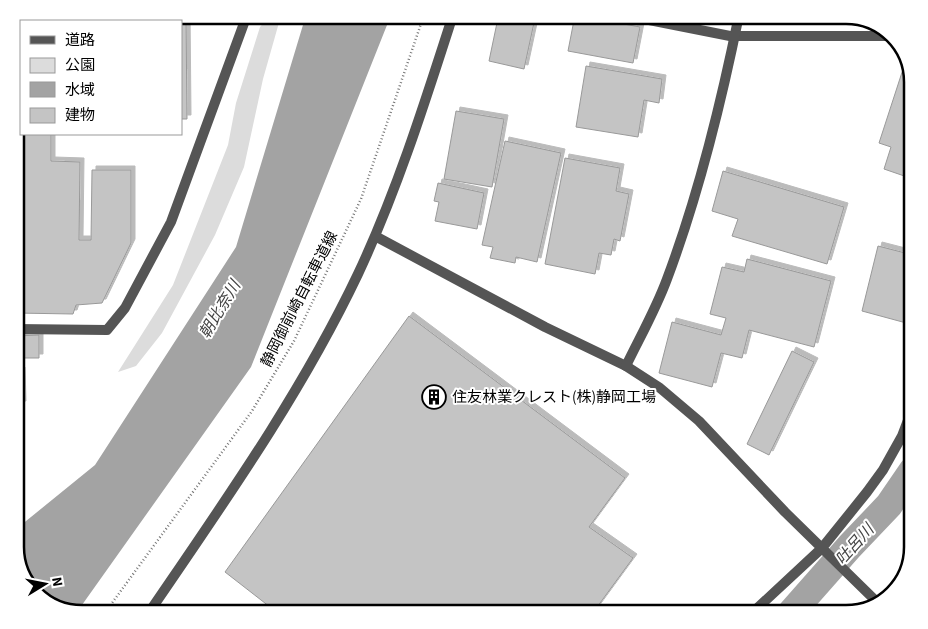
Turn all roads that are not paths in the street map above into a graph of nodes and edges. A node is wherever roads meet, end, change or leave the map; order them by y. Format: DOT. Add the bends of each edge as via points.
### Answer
graph roads {
  1 [pos="244,24"];
  2 [pos="450,24"];
  3 [pos="672,24"];
  4 [pos="737,24"];
  5 [pos="735,36"];
  6 [pos="881,36"];
  7 [pos="375,236"];
  8 [pos="24,330"];
  9 [pos="626,366"];
  10 [pos="904,431"];
  11 [pos="822,548"];
  12 [pos="873,598"];
  13 [pos="154,605"];
  14 [pos="761,605"];
  1 -- 8 [label="street" via="171,222 126,308 107,330"];
  2 -- 7 [label="street" via="424,106"];
  3 -- 5 [label="street"];
  4 -- 5 [label="street"];
  5 -- 6 [label="street"];
  5 -- 9 [label="street" via="686,224 666,281"];
  7 -- 9 [label="street" via="545,327"];
  7 -- 13 [label="street" via="318,350 258,452"];
  9 -- 11 [label="street" via="660,388 699,422"];
  10 -- 11 [label="street" via="883,470"];
  11 -- 12 [label="street"];
  11 -- 14 [label="street"];
}
